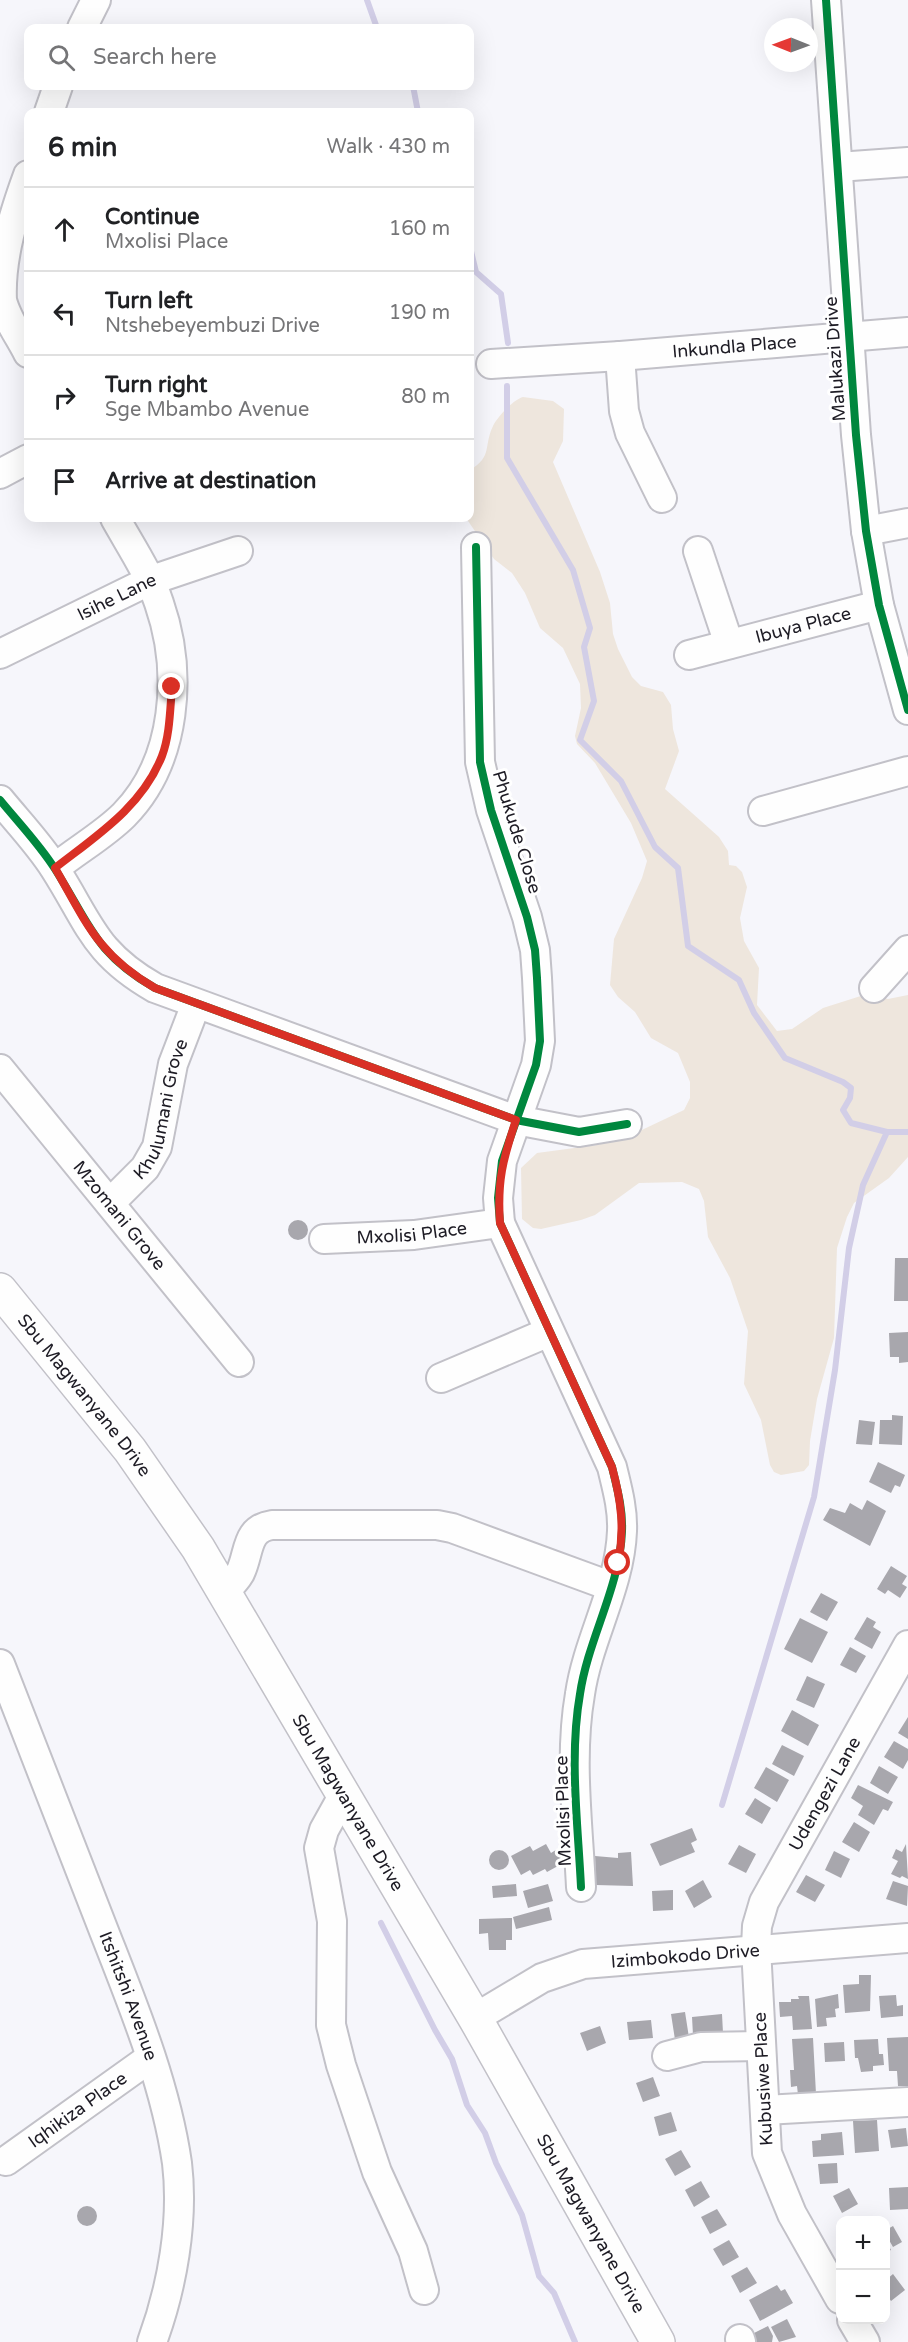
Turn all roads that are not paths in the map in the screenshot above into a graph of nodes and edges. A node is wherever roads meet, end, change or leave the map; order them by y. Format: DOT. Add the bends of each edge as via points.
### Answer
graph roads {
  1 [pos="96,0"];
  2 [pos="826,0"];
  3 [pos="84,24"];
  4 [pos="57,90"];
  5 [pos="50,108"];
  6 [pos="908,162"];
  7 [pos="838,167"];
  8 [pos="24,187"];
  9 [pos="1,301"];
  10 [pos="908,332"];
  11 [pos="848,336"];
  12 [pos="24,345"];
  13 [pos="620,356"];
  14 [pos="491,364"];
  15 [pos="24,461"];
  16 [pos="0,474"];
  17 [pos="662,498"];
  18 [pos="117,522"];
  19 [pos="908,523"];
  20 [pos="866,531"];
  21 [pos="476,547"];
  22 [pos="238,551"];
  23 [pos="698,551"];
  24 [pos="149,581"];
  25 [pos="879,605"];
  26 [pos="729,644"];
  27 [pos="0,654"];
  28 [pos="689,655"];
  29 [pos="908,710"];
  30 [pos="908,771"];
  31 [pos="1,804"];
  32 [pos="763,811"];
  33 [pos="55,868"];
  34 [pos="908,950"];
  35 [pos="874,988"];
  36 [pos="196,1005"];
  37 [pos="0,1069"];
  38 [pos="516,1120"];
  39 [pos="627,1124"];
  40 [pos="110,1203"];
  41 [pos="500,1223"];
  42 [pos="324,1239"];
  43 [pos="0,1290"];
  44 [pos="549,1332"];
  45 [pos="239,1362"];
  46 [pos="441,1378"];
  47 [pos="610,1586"];
  48 [pos="224,1592"];
  49 [pos="908,1645"];
  50 [pos="0,1664"];
  51 [pos="344,1794"];
  52 [pos="581,1887"];
  53 [pos="908,1938"];
  54 [pos="756,1948"];
  55 [pos="475,2018"];
  56 [pos="761,2046"];
  57 [pos="667,2056"];
  58 [pos="150,2058"];
  59 [pos="908,2102"];
  60 [pos="765,2110"];
  61 [pos="6,2161"];
  62 [pos="424,2290"];
  63 [pos="836,2292"];
  64 [pos="855,2324"];
  65 [pos="152,2342"];
  66 [pos="658,2342"];
  67 [pos="865,2342"];
  1 -- 3 [label="street"];
  2 -- 7 [label="street, Malukazi Drive"];
  4 -- 5 [label="street"];
  6 -- 7 [label="street"];
  7 -- 11 [label="street, Malukazi Drive"];
  8 -- 9 [label="street" via="4,248"];
  9 -- 12 [label="street"];
  10 -- 11 [label="street, Inkundla Place"];
  11 -- 13 [label="street, Inkundla Place"];
  11 -- 20 [label="street, Malukazi Drive"];
  13 -- 14 [label="street, Inkundla Place"];
  13 -- 17 [label="street" via="624,411 630,433"];
  15 -- 16 [label="street"];
  18 -- 24 [label="street"];
  19 -- 20 [label="street"];
  20 -- 25 [label="street, Malukazi Drive"];
  21 -- 38 [label="street, Phukude Close" via="480,762 491,810 527,917 537,978 540,1041 536,1065"];
  22 -- 24 [label="street, Isihe Lane"];
  23 -- 26 [label="street"];
  24 -- 27 [label="street, Isihe Lane"];
  24 -- 33 [label="street" via="167,635 172,687 163,755 124,815"];
  25 -- 26 [label="street, Ibuya Place"];
  25 -- 29 [label="street, Malukazi Drive"];
  26 -- 28 [label="street, Ibuya Place"];
  30 -- 32 [label="street"];
  31 -- 33 [label="street"];
  33 -- 36 [label="street" via="94,937 114,961 155,988"];
  34 -- 35 [label="street"];
  36 -- 38 [label="street"];
  36 -- 40 [label="street, Khulumani Grove" via="173,1064 157,1147 145,1168"];
  37 -- 40 [label="street, Mzomani Grove"];
  38 -- 39 [label="street" via="579,1132"];
  38 -- 41 [label="street, Mxolisi Place" via="502,1161"];
  40 -- 45 [label="street, Mzomani Grove"];
  41 -- 42 [label="street, Mxolisi Place" via="414,1235"];
  41 -- 44 [label="street, Mxolisi Place"];
  43 -- 48 [label="main road, Sbu Magwanyane Drive" via="130,1450"];
  44 -- 46 [label="street"];
  44 -- 47 [label="street, Mxolisi Place" via="612,1467 617,1487 621,1547"];
  47 -- 48 [label="street" via="437,1525 272,1525 254,1533 240,1572"];
  47 -- 52 [label="street, Mxolisi Place" via="583,1676 577,1719"];
  48 -- 51 [label="main road, Sbu Magwanyane Drive"];
  49 -- 54 [label="street, Udengezi Lane" via="764,1902"];
  50 -- 58 [label="street, Itshitshi Avenue" via="123,1978"];
  51 -- 55 [label="main road, Sbu Magwanyane Drive"];
  51 -- 62 [label="street" via="324,1830 319,1848 332,1921 331,2025 374,2161 413,2251"];
  53 -- 54 [label="street, Izimbokodo Drive"];
  54 -- 55 [label="street, Izimbokodo Drive" via="582,1964 542,1977"];
  54 -- 56 [label="street, Kubusiwe Place"];
  55 -- 66 [label="main road, Sbu Magwanyane Drive"];
  56 -- 57 [label="street" via="701,2047"];
  56 -- 60 [label="street, Kubusiwe Place"];
  58 -- 61 [label="street, Iqhikiza Place"];
  58 -- 65 [label="street, Itshitshi Avenue" via="166,2106 177,2166 178,2220 172,2269"];
  59 -- 60 [label="street"];
  60 -- 63 [label="street, Kubusiwe Place" via="767,2153 773,2172"];
  64 -- 67 [label="street"];
}
